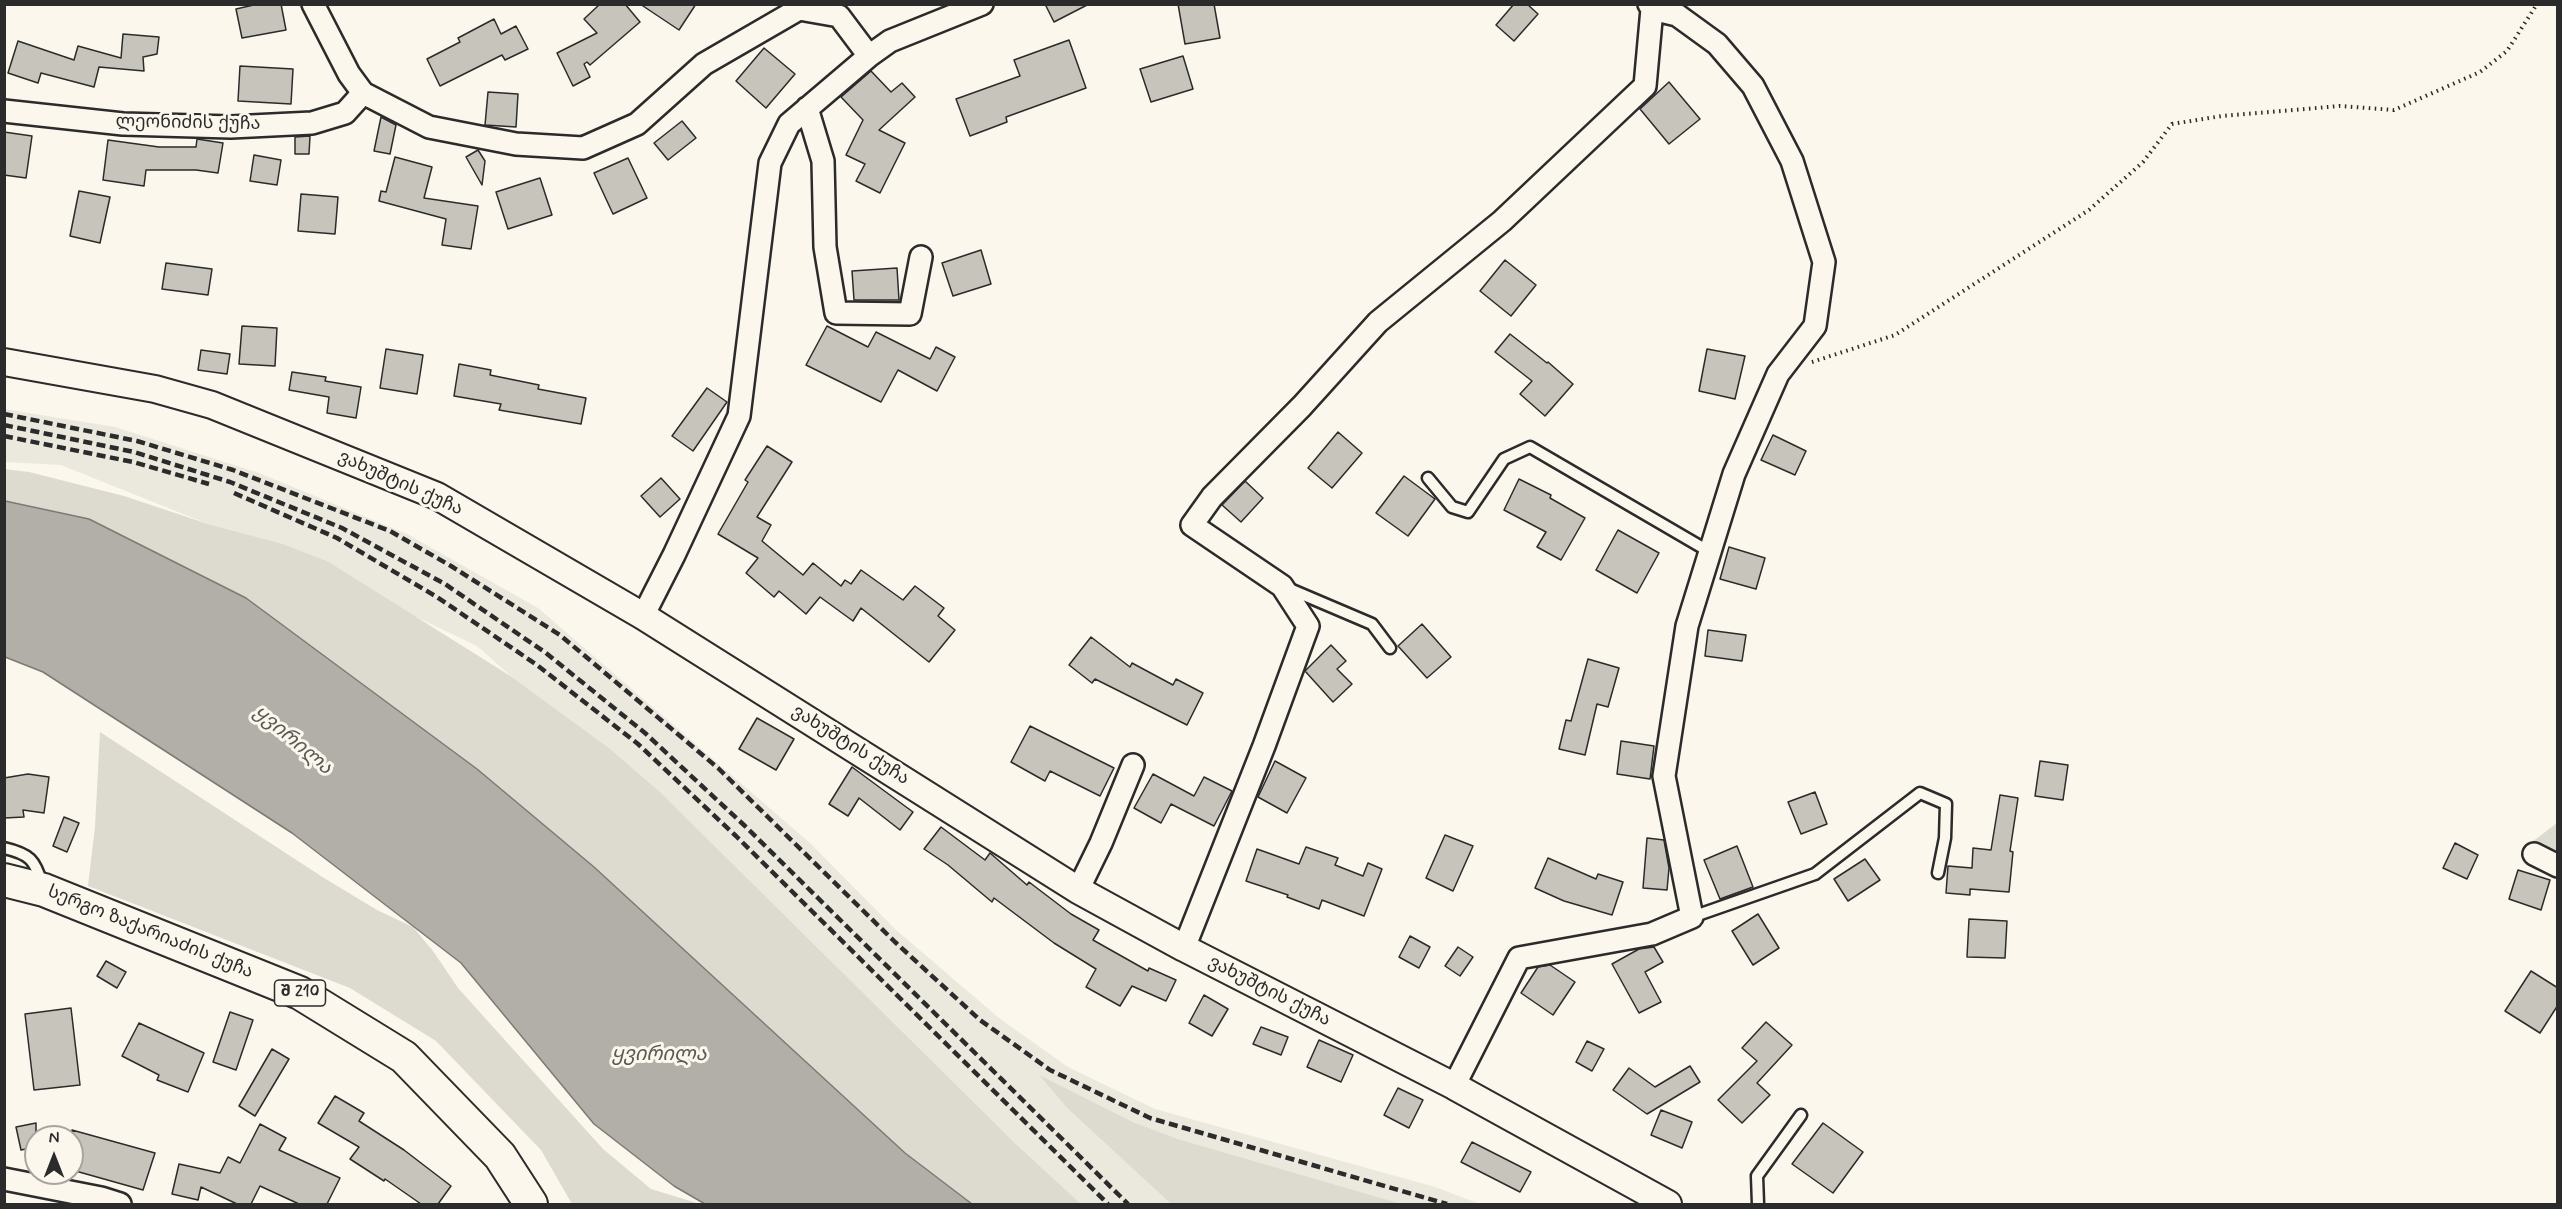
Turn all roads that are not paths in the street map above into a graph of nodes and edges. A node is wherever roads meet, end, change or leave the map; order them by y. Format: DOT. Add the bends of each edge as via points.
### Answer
graph roads {
  1 [pos="314,4"];
  2 [pos="981,4"];
  3 [pos="1650,7"];
  4 [pos="869,56"];
  5 [pos="363,93"];
  6 [pos="807,108"];
  7 [pos="4,111"];
  8 [pos="921,257"];
  9 [pos="4,362"];
  10 [pos="1428,478"];
  11 [pos="1710,552"];
  12 [pos="1282,586"];
  13 [pos="643,615"];
  14 [pos="1390,648"];
  15 [pos="1133,765"];
  16 [pos="4,848"];
  17 [pos="2534,854"];
  18 [pos="2558,866"];
  19 [pos="1938,873"];
  20 [pos="4,880"];
  21 [pos="44,890"];
  22 [pos="1078,890"];
  23 [pos="1692,917"];
  24 [pos="1184,948"];
  25 [pos="1454,1086"];
  26 [pos="1801,1115"];
  27 [pos="4,1179"];
  28 [pos="107,1202"];
  29 [pos="531,1204"];
  30 [pos="1668,1204"];
  31 [pos="1758,1204"];
  1 -- 5 [label="street" via="349,74"];
  2 -- 4 [label="street" via="890,41"];
  3 -- 11 [label="street" via="1677,15 1717,44 1753,86 1792,160 1824,262 1815,326 1778,374 1734,474"];
  3 -- 12 [label="street" via="1645,86 1502,221 1377,322 1302,406 1212,497 1192,525"];
  4 -- 5 [label="street" via="839,16 799,9 704,64 637,124 582,148 516,144 429,126"];
  4 -- 6 [label="street"];
  5 -- 7 [label="street, ლეონიძის ქუჩა" via="345,113 312,123 231,127 123,124"];
  6 -- 8 [label="street" via="823,161 825,247 836,313 910,314"];
  6 -- 13 [label="street" via="789,124 770,163 739,416"];
  9 -- 13 [label="street, ვახუშტის ქუჩა" via="154,389 212,405 437,496"];
  10 -- 11 [label="lane" via="1452,507 1468,512 1504,459 1530,447"];
  11 -- 23 [label="street" via="1687,626 1664,776"];
  12 -- 14 [label="lane" via="1372,624"];
  12 -- 24 [label="street" via="1308,626"];
  13 -- 22 [label="street, ვახუშტის ქუჩა"];
  15 -- 22 [label="street"];
  16 -- 21 [label="lane" via="22,852 37,865"];
  17 -- 18 [label="street"];
  19 -- 23 [label="lane" via="1946,804 1920,793 1815,874"];
  20 -- 21 [label="main road, სერგო ზაქარიაძის ქუჩა / შ 210"];
  21 -- 29 [label="main road, სერგო ზაქარიაძის ქუჩა / შ 210" via="300,993 404,1057 500,1156"];
  22 -- 24 [label="street, ვახუშტის ქუჩა"];
  23 -- 25 [label="street" via="1652,934 1519,958"];
  24 -- 25 [label="street, ვახუშტის ქუჩა"];
  25 -- 30 [label="street, ვახუშტის ქუჩა"];
  26 -- 31 [label="lane" via="1757,1176"];
  27 -- 28 [label="street"];
}
